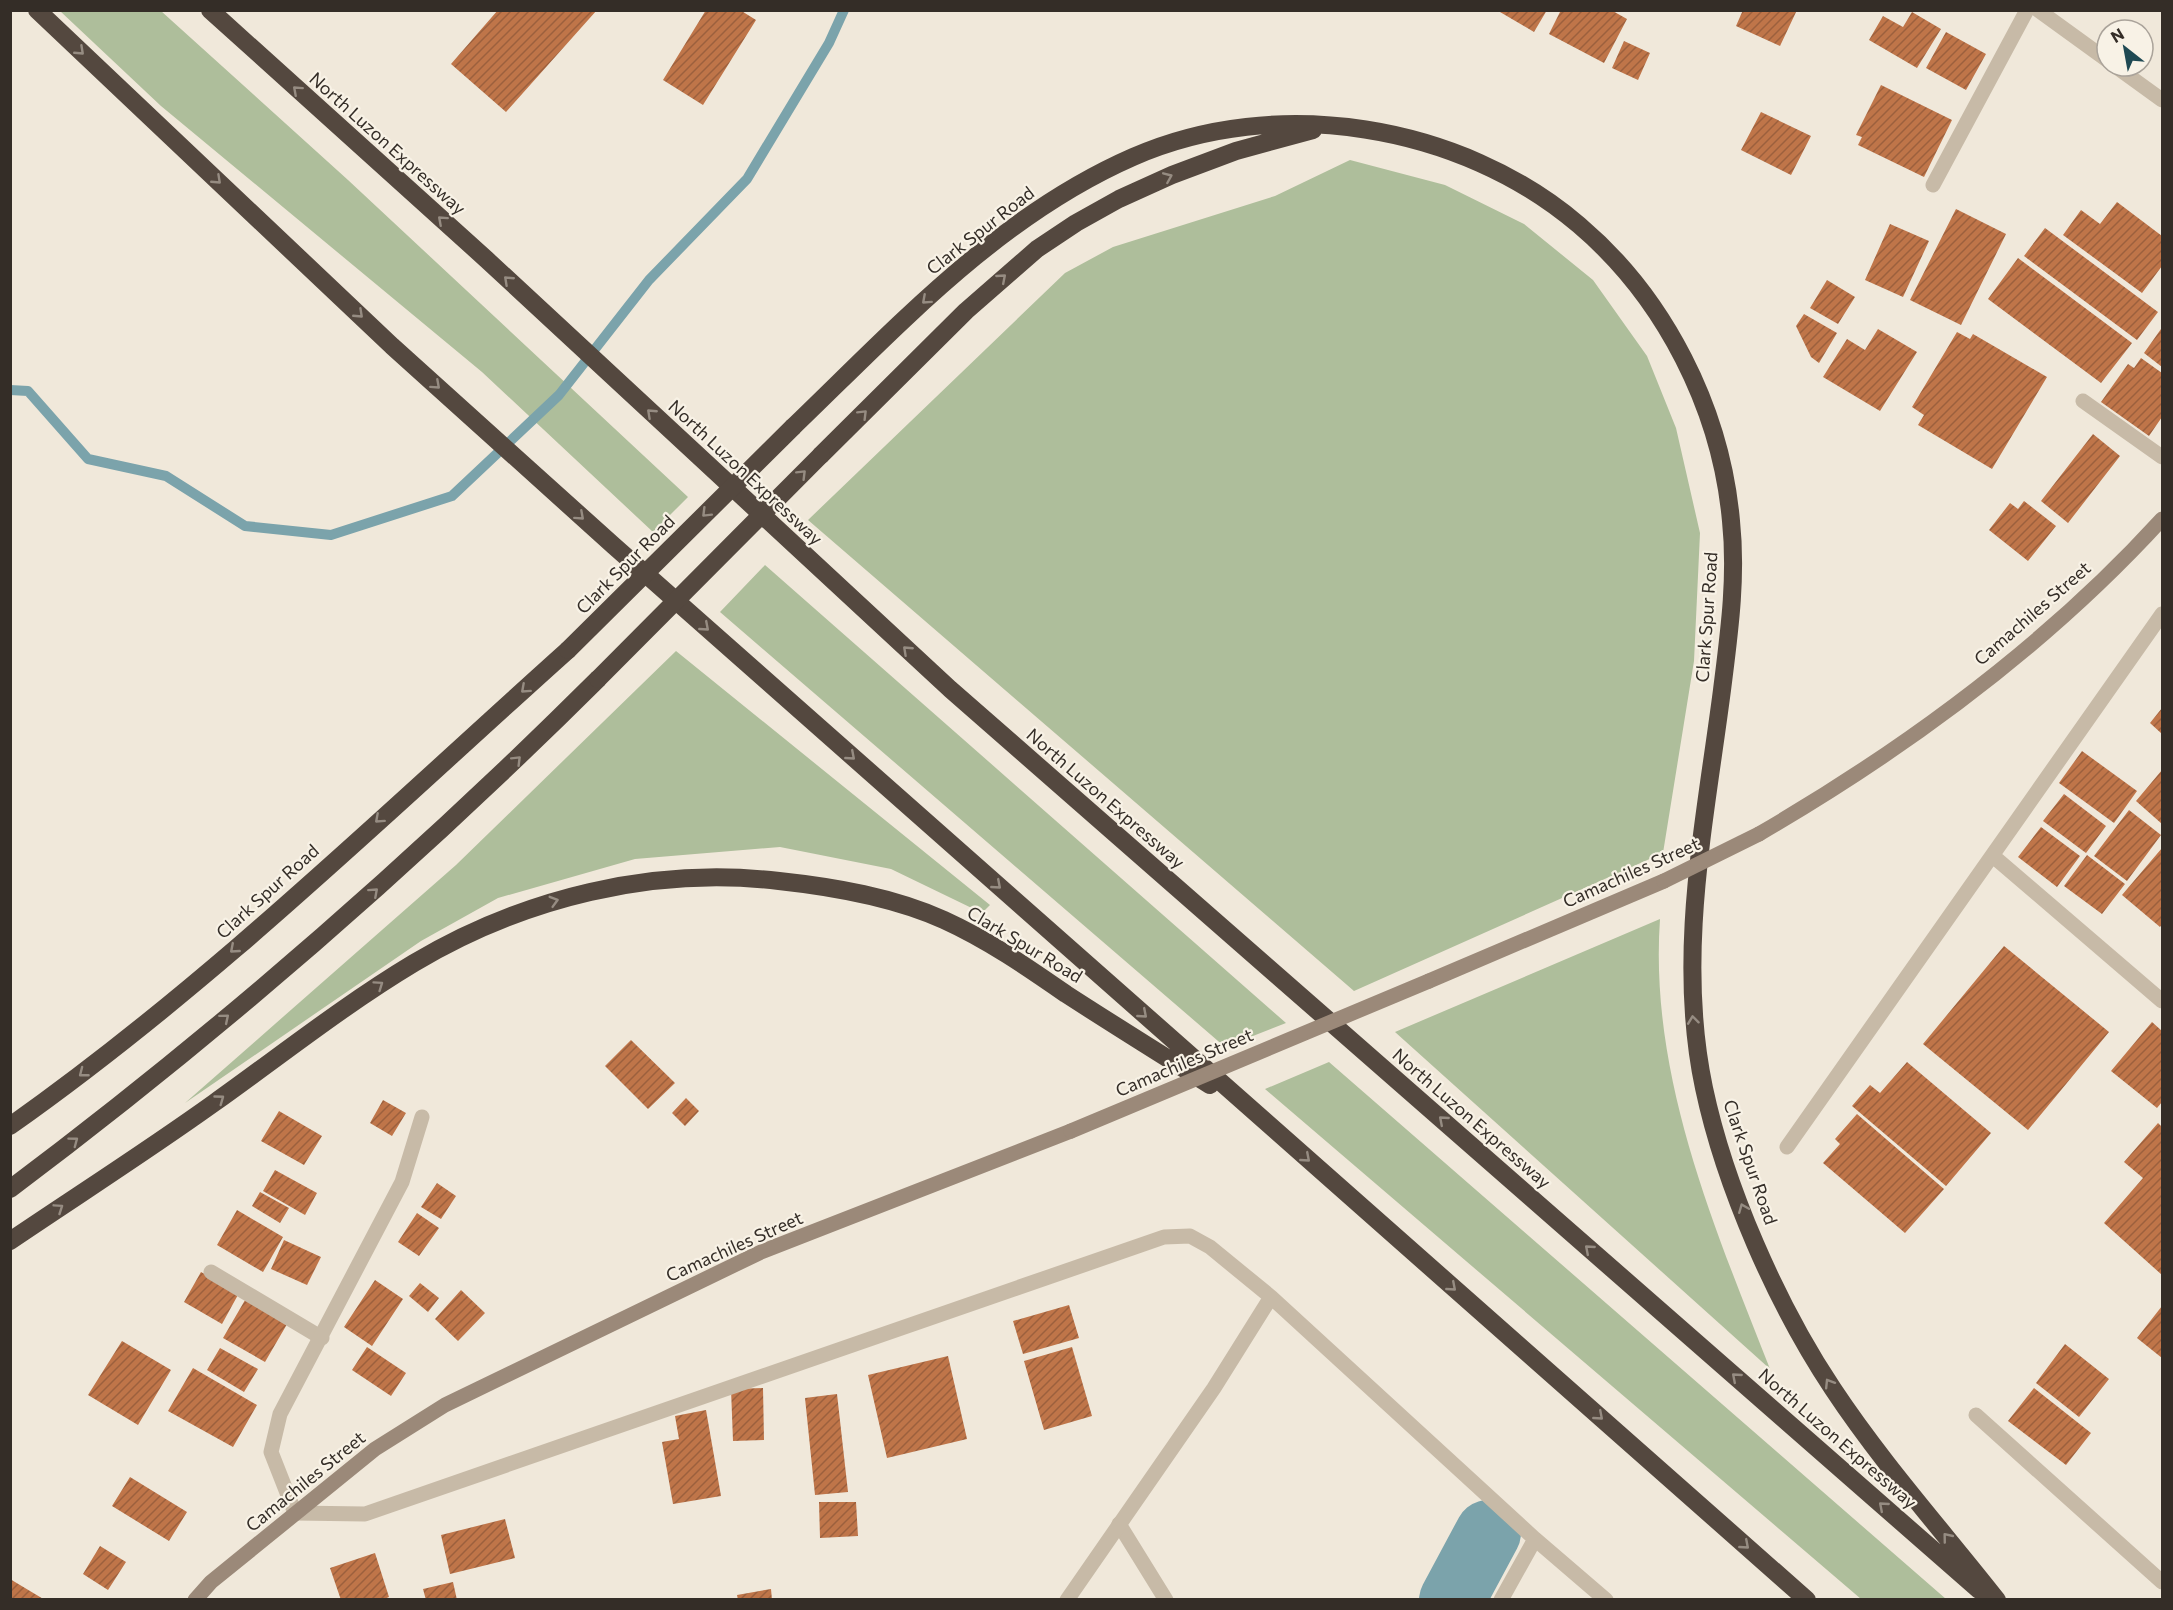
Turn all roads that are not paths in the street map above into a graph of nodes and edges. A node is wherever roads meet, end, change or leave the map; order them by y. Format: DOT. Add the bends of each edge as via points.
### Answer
graph roads {
  1 [pos="37,10"];
  2 [pos="210,10"];
  3 [pos="2027,10"];
  4 [pos="2038,10"];
  5 [pos="2095,51"];
  6 [pos="2132,78"];
  7 [pos="2163,100"];
  8 [pos="1330,125"];
  9 [pos="1933,185"];
  10 [pos="2083,401"];
  11 [pos="2163,457"];
  12 [pos="2163,519"];
  13 [pos="2163,614"];
  14 [pos="1993,856"];
  15 [pos="2163,1001"];
  16 [pos="422,1117"];
  17 [pos="1262,1119"];
  18 [pos="10,1126"];
  19 [pos="1787,1147"];
  20 [pos="10,1189"];
  21 [pos="10,1240"];
  22 [pos="211,1272"];
  23 [pos="1271,1297"];
  24 [pos="322,1338"];
  25 [pos="1976,1415"];
  26 [pos="295,1513"];
  27 [pos="1119,1524"];
  28 [pos="1535,1539"];
  29 [pos="2163,1582"];
  30 [pos="195,1599"];
  31 [pos="1067,1599"];
  32 [pos="1166,1599"];
  33 [pos="1501,1599"];
  34 [pos="1606,1599"];
  35 [pos="1807,1599"];
  36 [pos="1990,1599"];
  37 [pos="1997,1599"];
  1 -- 17 [label="highway, one-way" via="392,346"];
  36 -- 2 [label="highway, North Luzon Expressway, one-way" via="950,689 486,259"];
  3 -- 9 [label="street"];
  4 -- 5 [label="street"];
  6 -- 7 [label="street"];
  8 -- 18 [label="highway, Clark Spur Road, one-way, bridge" via="1259,125 1181,140 1100,172 1021,220 970,260 793,427 568,650 237,946 138,1030"];
  20 -- 8 [label="highway, one-way, bridge" via="169,1065 339,923 498,778 821,455 1003,277 1037,249 1076,223 1172,175 1236,151"];
  37 -- 8 [label="highway, Clark Spur Road, one-way" via="1868,1438 1805,1344 1758,1246 1714,1128 1696,1046 1691,962 1694,902 1732,609 1733,558 1731,519 1718,445 1688,368 1671,335 1628,277 1601,245 1550,202 1495,172 1428,145 1365,129"];
  10 -- 11 [label="street"];
  12 -- 26 [label="street, Camachiles Street, bridge" via="2049,627 1986,680 1845,783 1759,834 1664,881 1071,1131 761,1252 445,1405 375,1449"];
  13 -- 14 [label="street"];
  14 -- 15 [label="street"];
  14 -- 19 [label="street"];
  16 -- 24 [label="street" via="402,1182"];
  21 -- 17 [label="highway, Clark Spur Road, one-way" via="417,961 478,929 543,904 651,881 728,877 806,884 893,902 936,917 1027,966"];
  17 -- 35 [label="highway, one-way"];
  22 -- 24 [label="street"];
  23 -- 26 [label="street" via="1210,1247 1190,1236 1164,1237 365,1514"];
  23 -- 27 [label="street" via="1214,1388"];
  23 -- 28 [label="street"];
  24 -- 26 [label="street" via="280,1414 271,1452"];
  25 -- 29 [label="street"];
  26 -- 30 [label="street, Camachiles Street"];
  27 -- 31 [label="street"];
  27 -- 32 [label="street"];
  28 -- 33 [label="street"];
  28 -- 34 [label="street"];
}
